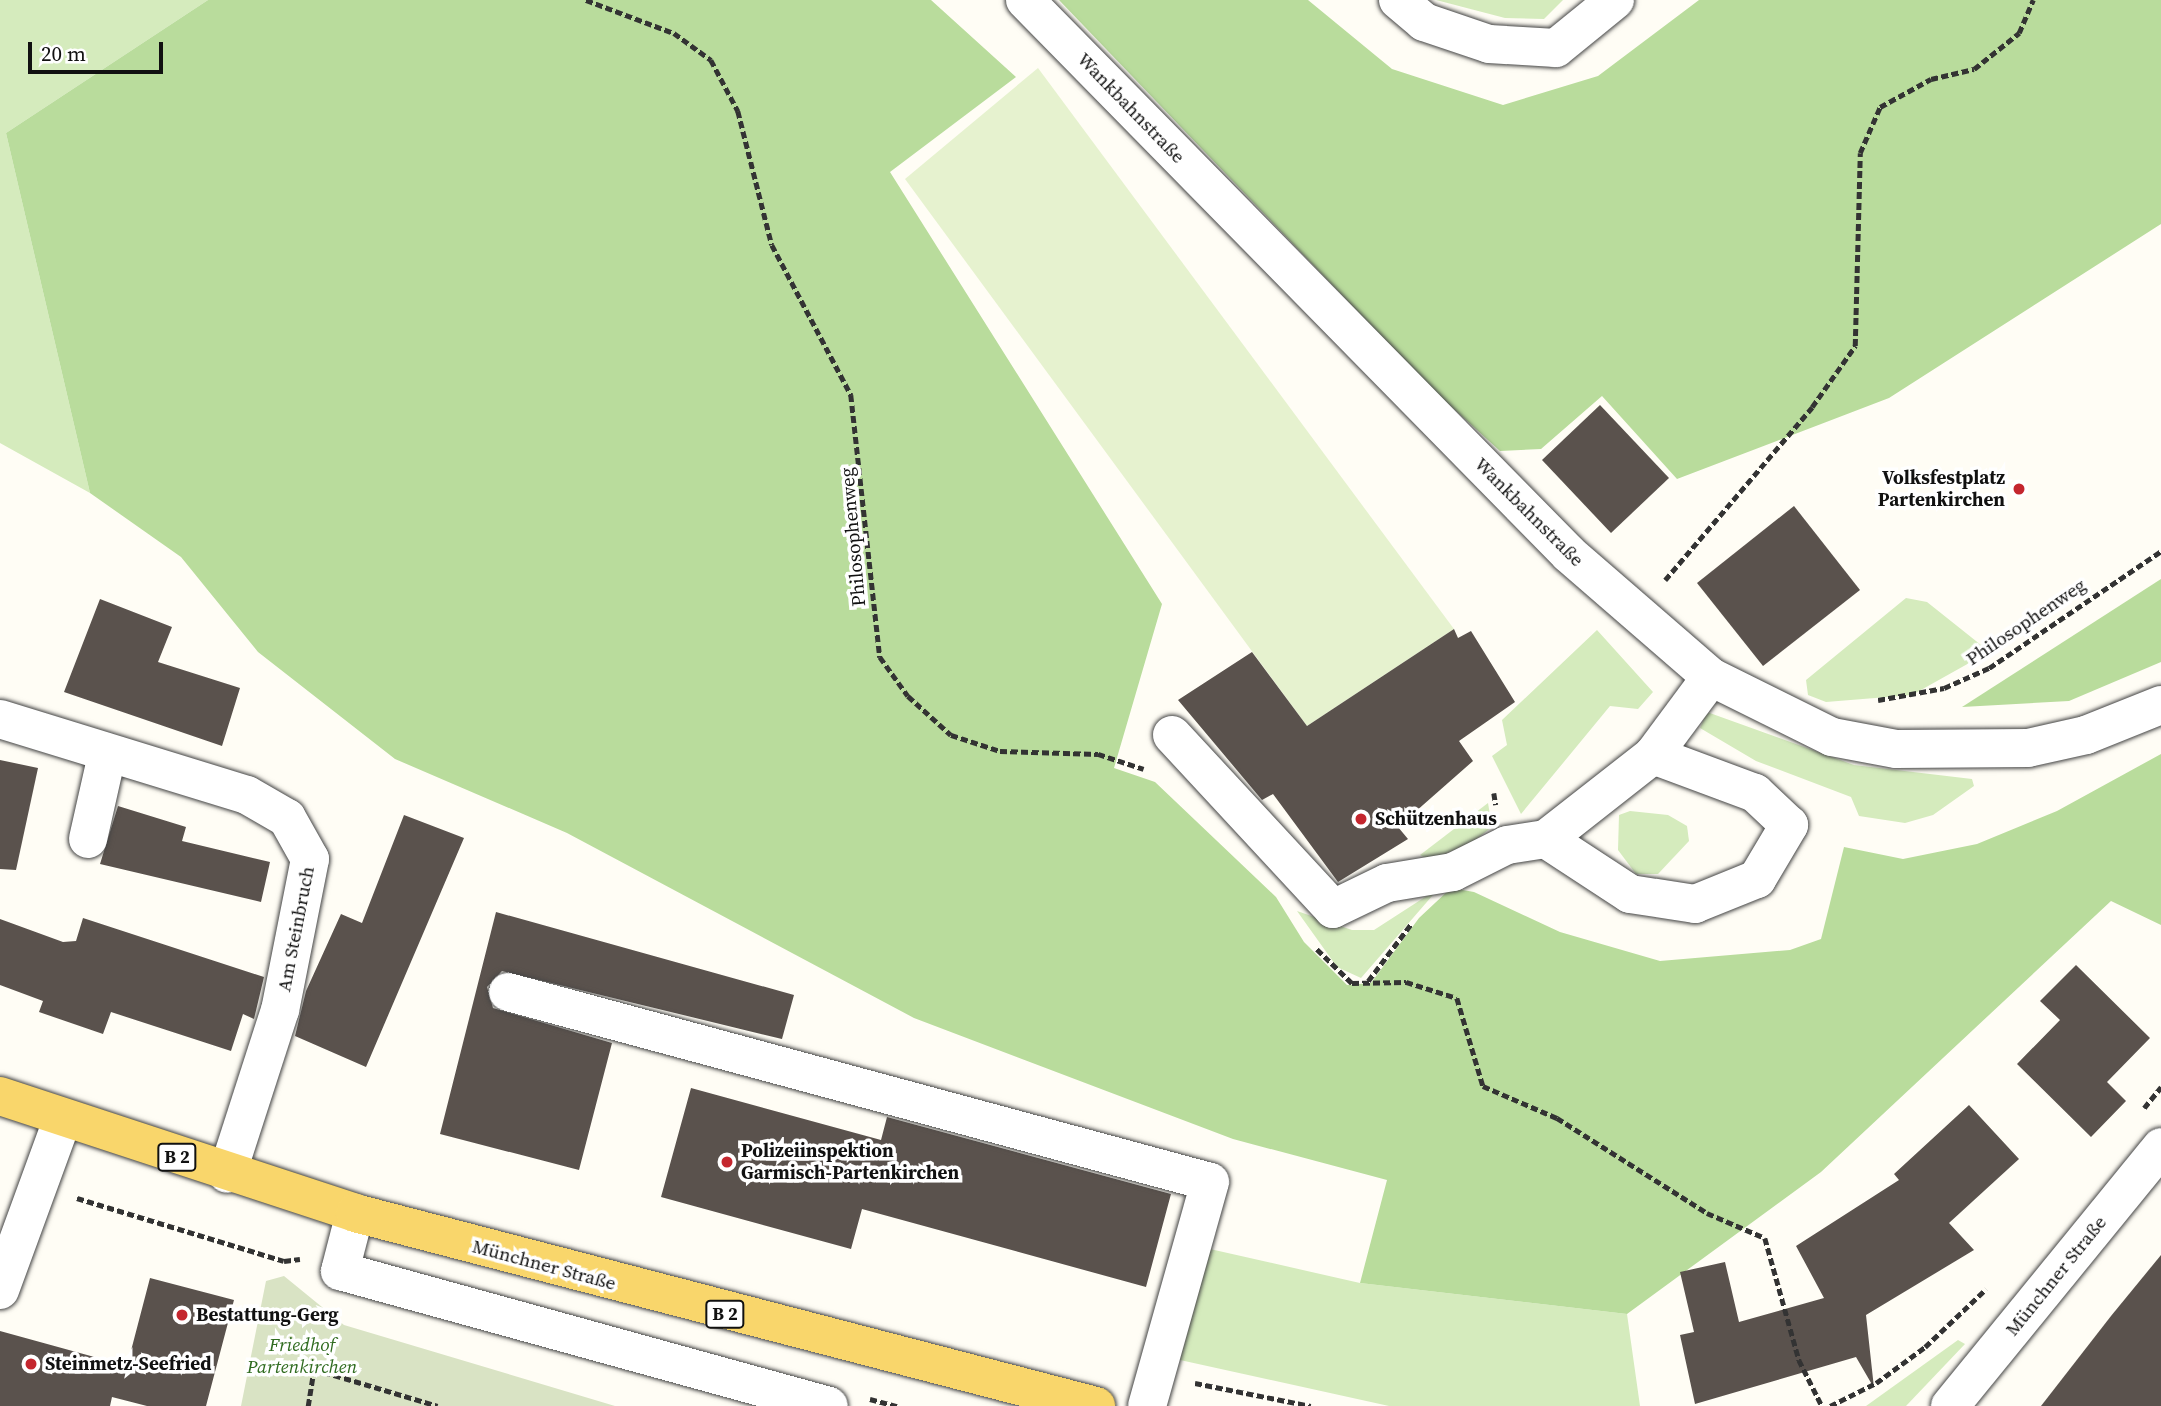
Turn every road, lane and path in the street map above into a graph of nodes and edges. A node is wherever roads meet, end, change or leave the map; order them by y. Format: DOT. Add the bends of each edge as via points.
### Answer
graph roads {
  1 [pos="586,0"];
  2 [pos="1025,0"];
  3 [pos="1398,0"];
  4 [pos="1615,0"];
  5 [pos="2033,0"];
  6 [pos="2161,551"];
  7 [pos="1638,613"];
  8 [pos="1712,677"];
  9 [pos="2161,705"];
  10 [pos="0,719"];
  11 [pos="1172,735"];
  12 [pos="1832,737"];
  13 [pos="107,755"];
  14 [pos="1653,755"];
  15 [pos="1152,776"];
  16 [pos="88,839"];
  17 [pos="1546,839"];
  18 [pos="1415,919"];
  19 [pos="1315,946"];
  20 [pos="1367,981"];
  21 [pos="508,992"];
  22 [pos="2161,1087"];
  23 [pos="0,1096"];
  24 [pos="63,1118"];
  25 [pos="2135,1118"];
  26 [pos="2161,1147"];
  27 [pos="227,1174"];
  28 [pos="37,1185"];
  29 [pos="355,1213"];
  30 [pos="284,1261"];
  31 [pos="1998,1279"];
  32 [pos="0,1290"];
  33 [pos="1151,1390"];
  34 [pos="1000,1395"];
  35 [pos="308,1406"];
  36 [pos="438,1406"];
  37 [pos="829,1406"];
  38 [pos="1096,1406"];
  39 [pos="1311,1406"];
  40 [pos="1822,1406"];
  41 [pos="1830,1406"];
  42 [pos="1950,1406"];
  1 -- 15 [label="path, Philosophenweg" via="674,33 711,60 738,111 772,245 851,395 880,657 901,686 951,735 1000,751 1098,754"];
  2 -- 7 [label="street, Wankbahnstraße" via="1569,554"];
  3 -- 4 [label="street" via="1424,22 1489,44 1556,48"];
  5 -- 7 [label="path" via="2019,33 1974,69 1931,79 1880,107 1860,153 1855,346 1812,407 1739,486"];
  6 -- 12 [label="path, Philosophenweg" via="1989,668 1944,688 1859,704"];
  7 -- 8 [label="street, Wankbahnstraße"];
  8 -- 12 [label="street, Wankbahnstraße"];
  8 -- 14 [label="street"];
  9 -- 12 [label="street, Wankbahnstraße" via="2086,734 2028,748 1896,749"];
  10 -- 13 [label="street, Am Steinbruch"];
  11 -- 17 [label="street" via="1333,909 1387,883 1453,872 1507,845"];
  13 -- 16 [label="street"];
  13 -- 27 [label="street, Am Steinbruch" via="191,774 247,795 287,818 310,859 280,1010"];
  14 -- 17 [label="street"];
  14 -- 17 [label="street" via="1755,793 1789,825 1757,879 1695,904 1630,894"];
  18 -- 20 [label="path"];
  19 -- 20 [label="path" via="1352,983"];
  20 -- 40 [label="path" via="1406,982 1457,998 1483,1086 1557,1118 1707,1213 1765,1238 1799,1360"];
  21 -- 33 [label="street" via="1210,1182"];
  22 -- 25 [label="path"];
  23 -- 24 [label="main road, Münchner Straße / B 2"];
  24 -- 27 [label="main road, Münchner Straße / B 2"];
  24 -- 28 [label="street"];
  26 -- 42 [label="street, Münchner Straße"];
  27 -- 29 [label="main road, Münchner Straße / B 2"];
  28 -- 30 [label="path"];
  28 -- 32 [label="street"];
  29 -- 34 [label="main road, Münchner Straße / B 2"];
  29 -- 37 [label="street" via="340,1271"];
  31 -- 41 [label="path" via="1925,1347 1876,1383"];
  33 -- 39 [label="path"];
  34 -- 38 [label="main road, Münchner Straße / B 2"];
  35 -- 36 [label="path" via="314,1369"];
}
